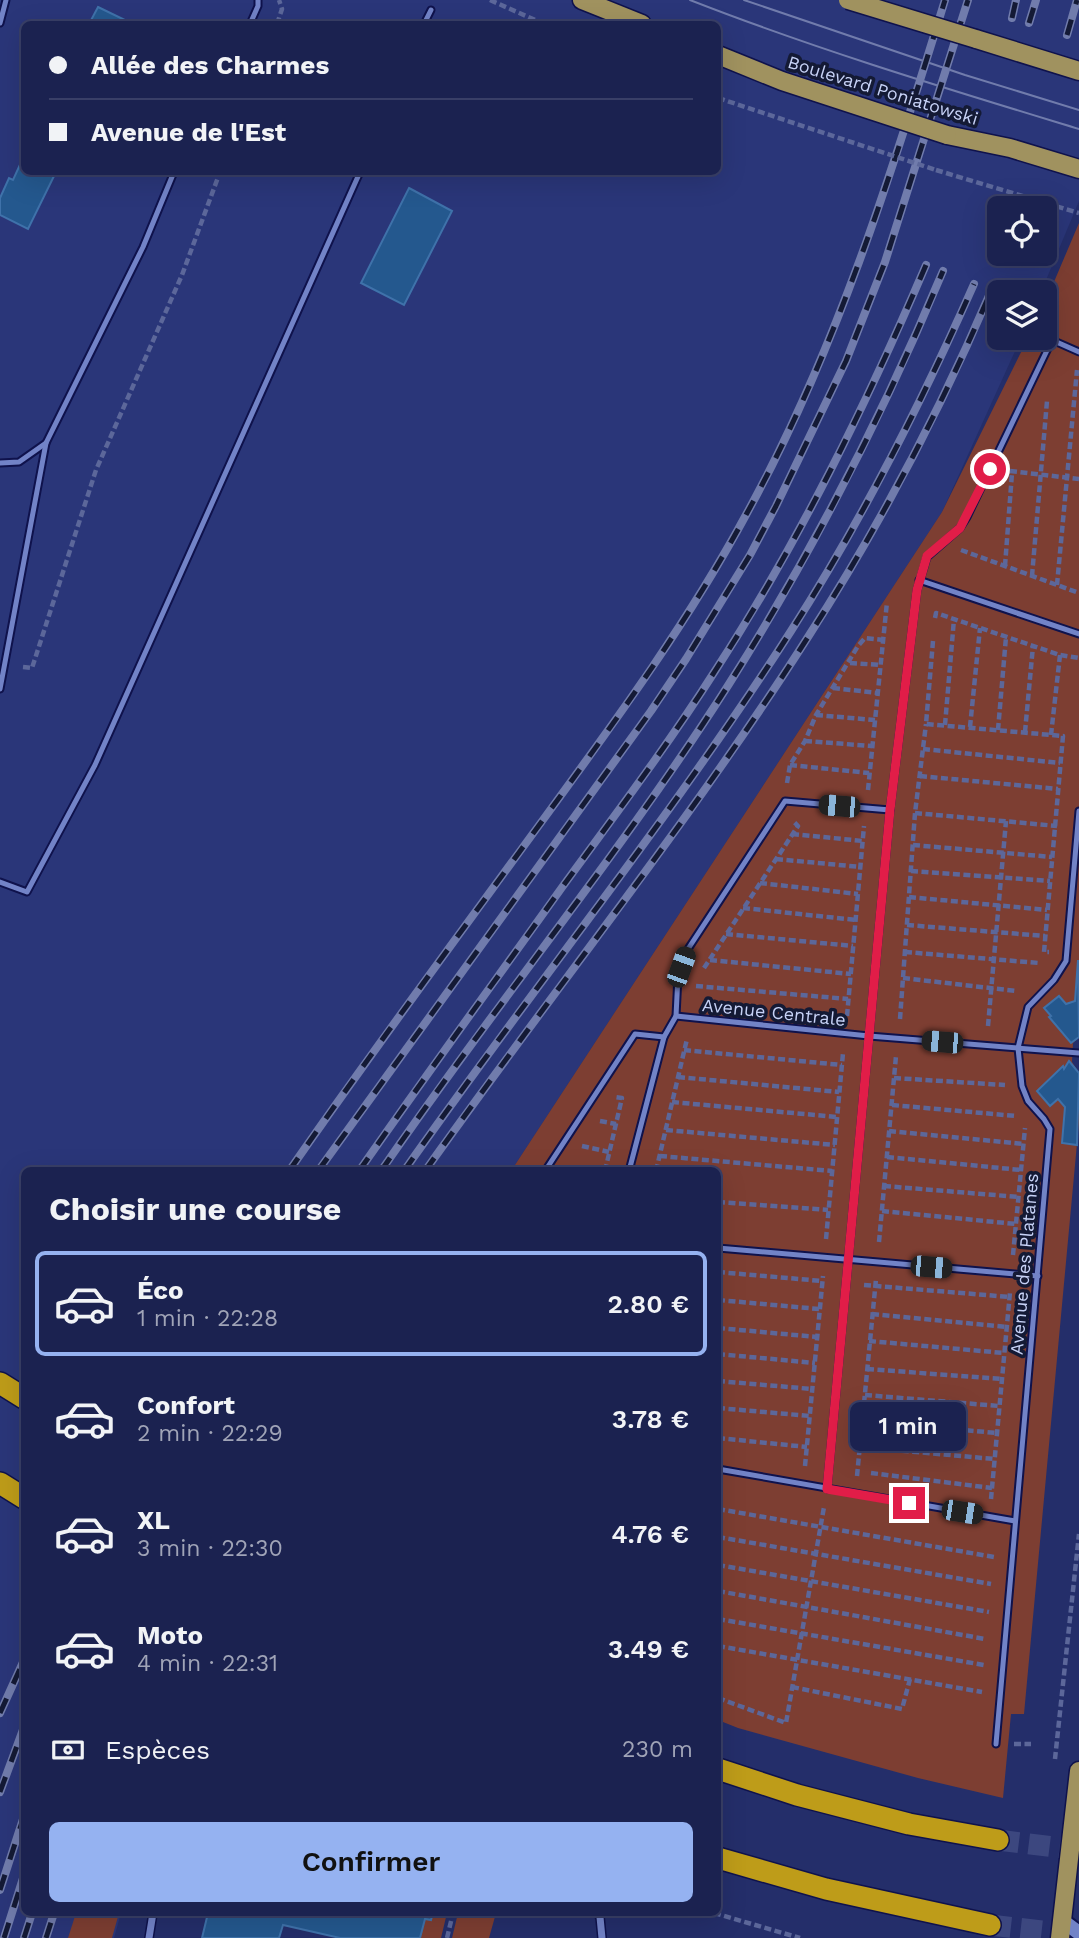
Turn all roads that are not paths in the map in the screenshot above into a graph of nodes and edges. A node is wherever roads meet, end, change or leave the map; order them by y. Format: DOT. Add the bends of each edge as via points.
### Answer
graph roads {
  1 [pos="6,0"];
  2 [pos="258,0"];
  3 [pos="848,0"];
  4 [pos="589,3"];
  5 [pos="430,10"];
  6 [pos="251,21"];
  7 [pos="425,21"];
  8 [pos="634,21"];
  9 [pos="0,23"];
  10 [pos="721,56"];
  11 [pos="1079,71"];
  12 [pos="1079,169"];
  13 [pos="173,175"];
  14 [pos="359,175"];
  15 [pos="1079,352"];
  16 [pos="46,443"];
  17 [pos="0,463"];
  18 [pos="919,580"];
  19 [pos="1079,634"];
  20 [pos="0,689"];
  21 [pos="890,810"];
  22 [pos="1079,811"];
  23 [pos="1077,828"];
  24 [pos="0,882"];
  25 [pos="676,1016"];
  26 [pos="869,1036"];
  27 [pos="664,1037"];
  28 [pos="1018,1048"];
  29 [pos="1079,1053"];
  30 [pos="548,1167"];
  31 [pos="630,1167"];
  32 [pos="721,1248"];
  33 [pos="849,1260"];
  34 [pos="1038,1276"];
  35 [pos="0,1383"];
  36 [pos="21,1396"];
  37 [pos="721,1470"];
  38 [pos="0,1483"];
  39 [pos="827,1489"];
  40 [pos="21,1496"];
  41 [pos="1015,1521"];
  42 [pos="996,1744"];
  43 [pos="721,1770"];
  44 [pos="1079,1771"];
  45 [pos="1075,1833"];
  46 [pos="998,1840"];
  47 [pos="721,1859"];
  48 [pos="153,1916"];
  49 [pos="598,1916"];
  50 [pos="990,1926"];
  51 [pos="1061,1929"];
  52 [pos="1079,1933"];
  53 [pos="149,1938"];
  54 [pos="602,1938"];
  1 -- 9 [label="lane"];
  2 -- 6 [label="lane"];
  3 -- 11 [label="main road, bridge"];
  4 -- 8 [label="main road"];
  5 -- 7 [label="lane"];
  10 -- 12 [label="main road, Boulevard Poniatowski, bridge" via="782,82 947,135"];
  13 -- 16 [label="lane"];
  14 -- 24 [label="lane" via="95,765 27,892"];
  15 -- 18 [label="lane" via="1052,340 960,528 927,556"];
  16 -- 17 [label="lane" via="19,462"];
  16 -- 20 [label="lane"];
  18 -- 19 [label="lane"];
  18 -- 21 [label="lane"];
  21 -- 25 [label="lane" via="785,801 688,949 678,976"];
  21 -- 26 [label="lane"];
  22 -- 23 [label="lane, Avenue des Platanes"];
  23 -- 28 [label="lane, Avenue des Platanes" via="1066,961 1028,1007"];
  25 -- 26 [label="lane, Avenue Centrale"];
  25 -- 27 [label="lane"];
  26 -- 28 [label="lane, Avenue Centrale"];
  26 -- 33 [label="lane"];
  27 -- 30 [label="lane" via="635,1034"];
  27 -- 31 [label="lane"];
  28 -- 29 [label="lane, Avenue Centrale"];
  28 -- 34 [label="lane, Avenue des Platanes" via="1022,1086 1050,1129"];
  32 -- 33 [label="lane"];
  33 -- 34 [label="lane"];
  33 -- 39 [label="lane"];
  34 -- 41 [label="lane, Avenue des Platanes"];
  35 -- 36 [label="highway"];
  37 -- 39 [label="lane"];
  38 -- 40 [label="highway"];
  39 -- 41 [label="lane"];
  41 -- 42 [label="lane, Avenue des Platanes"];
  43 -- 46 [label="highway" via="909,1824"];
  44 -- 45 [label="main road"];
  45 -- 51 [label="main road"];
  47 -- 50 [label="highway" via="826,1889"];
  48 -- 53 [label="street"];
  49 -- 54 [label="street"];
  51 -- 52 [label="street"];
}
